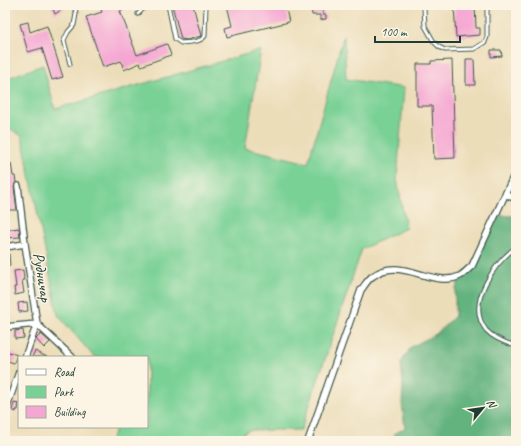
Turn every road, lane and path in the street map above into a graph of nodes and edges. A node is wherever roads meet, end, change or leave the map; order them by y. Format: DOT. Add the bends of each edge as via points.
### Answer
graph roads {
  1 [pos="75,5"];
  2 [pos="147,5"];
  3 [pos="168,5"];
  4 [pos="206,5"];
  5 [pos="487,5"];
  6 [pos="424,8"];
  7 [pos="138,14"];
  8 [pos="70,64"];
  9 [pos="516,171"];
  10 [pos="18,186"];
  11 [pos="505,194"];
  12 [pos="516,199"];
  13 [pos="25,244"];
  14 [pos="5,247"];
  15 [pos="516,247"];
  16 [pos="37,324"];
  17 [pos="5,327"];
  18 [pos="516,346"];
  19 [pos="25,356"];
  20 [pos="71,356"];
  21 [pos="18,375"];
  22 [pos="5,412"];
  23 [pos="308,441"];
  1 -- 8 [label="lane" via="74,25 64,40"];
  2 -- 7 [label="lane"];
  3 -- 4 [label="lane" via="175,39 181,43 202,40 205,36"];
  5 -- 6 [label="lane" via="487,37 485,42 474,49 445,50 439,47 425,26"];
  9 -- 11 [label="street"];
  10 -- 13 [label="street, Рудничар"];
  11 -- 12 [label="street"];
  11 -- 23 [label="street" via="472,266 460,276 446,280 404,270 386,270 373,276 361,290"];
  13 -- 14 [label="street"];
  13 -- 16 [label="street, Рудничар"];
  15 -- 18 [label="lane" via="491,274 482,291 479,306 485,330"];
  16 -- 17 [label="street"];
  16 -- 19 [label="street"];
  16 -- 20 [label="street, Рудничар"];
  21 -- 22 [label="street"];
}
